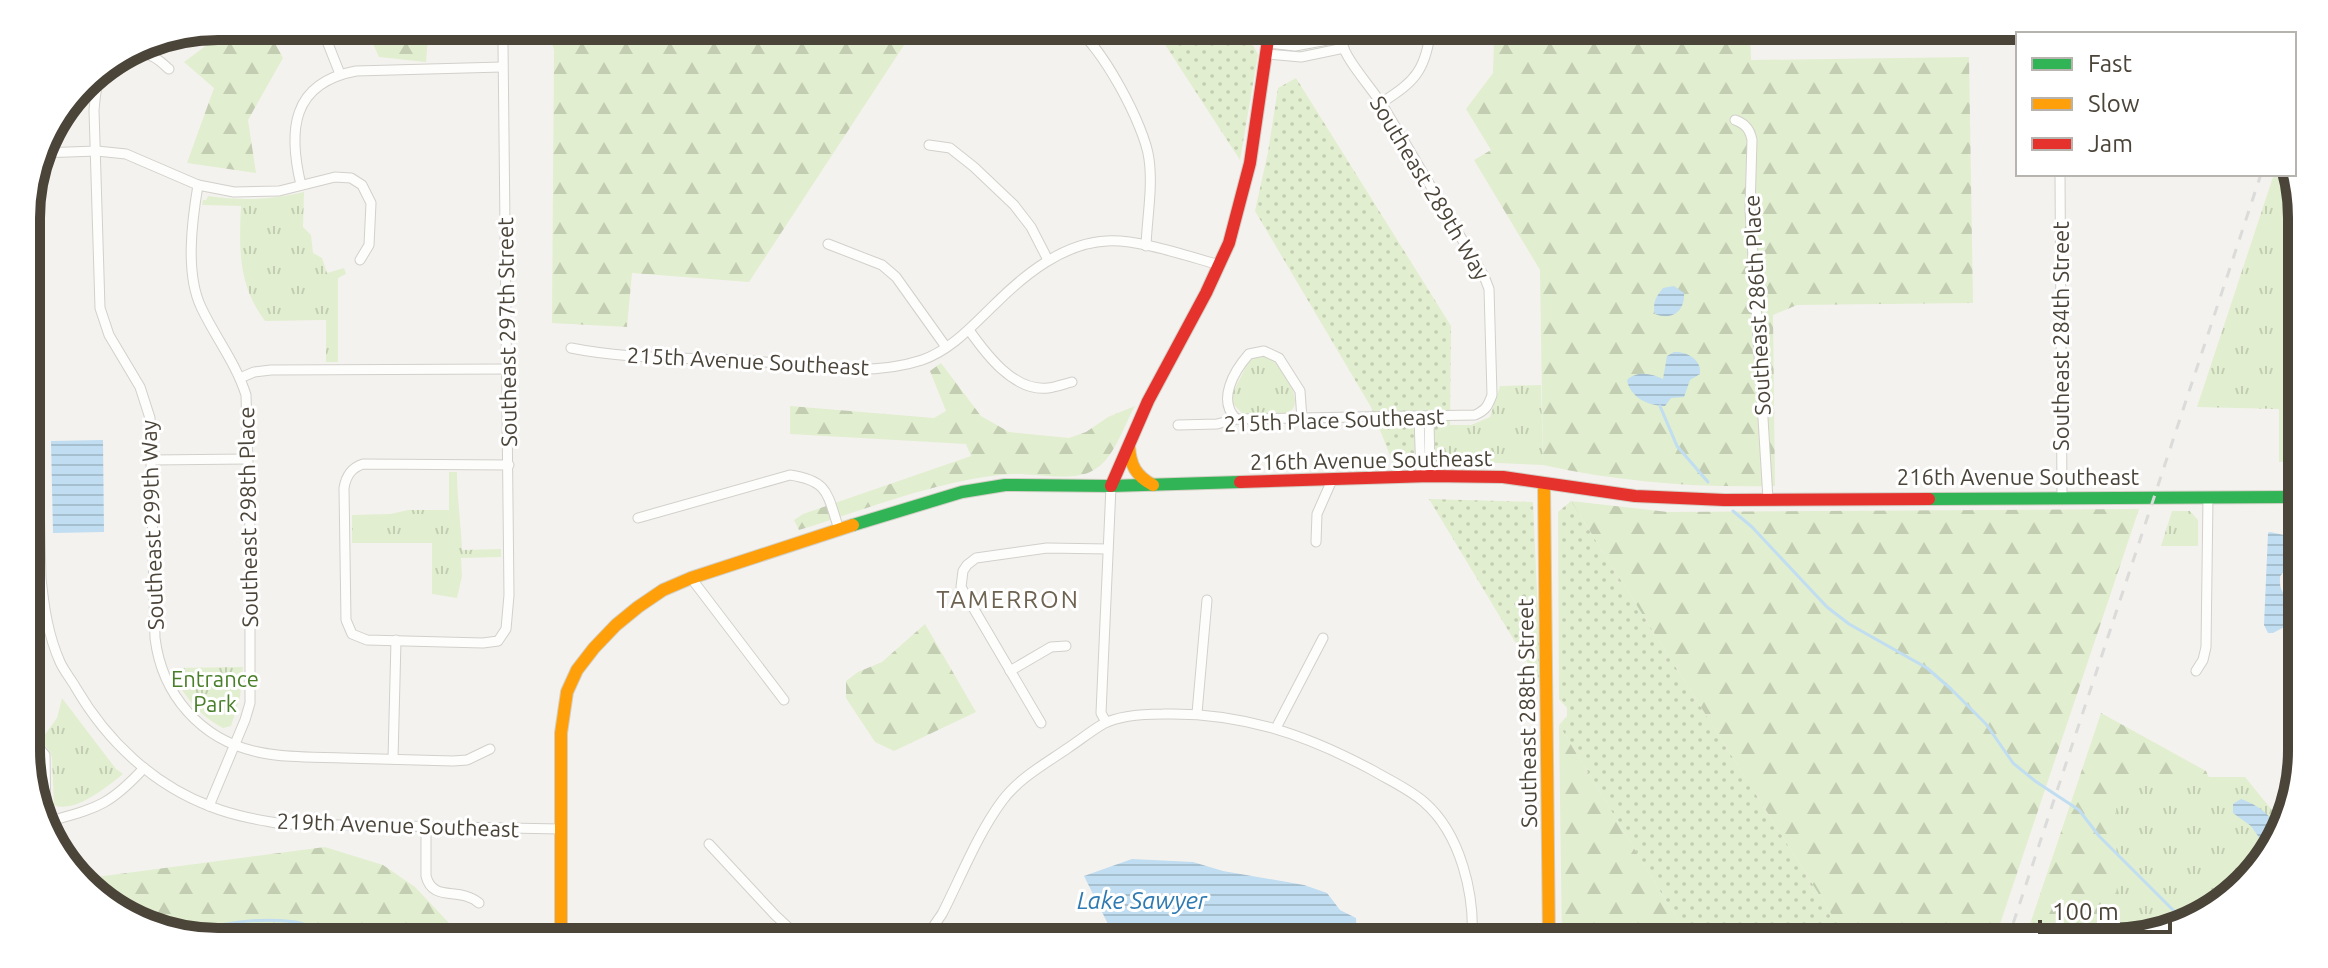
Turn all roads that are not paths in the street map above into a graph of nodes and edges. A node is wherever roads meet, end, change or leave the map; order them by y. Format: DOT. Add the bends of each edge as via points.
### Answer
graph roads {
  1 [pos="327,40"];
  2 [pos="502,40"];
  3 [pos="1088,40"];
  4 [pos="1267,40"];
  5 [pos="1327,40"];
  6 [pos="1339,40"];
  7 [pos="1429,40"];
  8 [pos="1266,48"];
  9 [pos="1344,48"];
  10 [pos="149,54"];
  11 [pos="502,67"];
  12 [pos="169,69"];
  13 [pos="340,74"];
  14 [pos="98,87"];
  15 [pos="1381,103"];
  16 [pos="1735,120"];
  17 [pos="929,145"];
  18 [pos="97,151"];
  19 [pos="53,153"];
  20 [pos="2060,176"];
  21 [pos="198,185"];
  22 [pos="301,185"];
  23 [pos="828,244"];
  24 [pos="1146,246"];
  25 [pos="360,260"];
  26 [pos="1048,260"];
  27 [pos="1220,265"];
  28 [pos="969,330"];
  29 [pos="946,347"];
  30 [pos="571,348"];
  31 [pos="508,369"];
  32 [pos="240,378"];
  33 [pos="1072,382"];
  34 [pos="1488,407"];
  35 [pos="1424,416"];
  36 [pos="1236,419"];
  37 [pos="1302,419"];
  38 [pos="1178,425"];
  39 [pos="1130,439"];
  40 [pos="247,459"];
  41 [pos="152,460"];
  42 [pos="509,465"];
  43 [pos="1425,476"];
  44 [pos="1332,480"];
  45 [pos="1544,484"];
  46 [pos="1153,485"];
  47 [pos="1111,486"];
  48 [pos="2062,497"];
  49 [pos="2208,497"];
  50 [pos="2288,497"];
  51 [pos="1768,499"];
  52 [pos="638,518"];
  53 [pos="839,529"];
  54 [pos="40,539"];
  55 [pos="1316,542"];
  56 [pos="1108,549"];
  57 [pos="691,578"];
  58 [pos="1207,600"];
  59 [pos="1323,638"];
  60 [pos="396,640"];
  61 [pos="1066,646"];
  62 [pos="1010,671"];
  63 [pos="2196,671"];
  64 [pos="784,700"];
  65 [pos="1197,713"];
  66 [pos="1106,722"];
  67 [pos="1041,723"];
  68 [pos="1276,728"];
  69 [pos="233,746"];
  70 [pos="40,747"];
  71 [pos="490,749"];
  72 [pos="393,759"];
  73 [pos="144,768"];
  74 [pos="46,797"];
  75 [pos="209,806"];
  76 [pos="54,819"];
  77 [pos="426,827"];
  78 [pos="561,829"];
  79 [pos="709,844"];
  80 [pos="479,903"];
  81 [pos="561,928"];
  82 [pos="789,928"];
  83 [pos="932,928"];
  84 [pos="1471,928"];
  85 [pos="1549,928"];
  1 -- 13 [label="street"];
  2 -- 11 [label="street, Southeast 297th Street"];
  3 -- 24 [label="street" via="1112,74 1146,143"];
  4 -- 8 [label="street"];
  5 -- 8 [label="street"];
  6 -- 9 [label="street, Southeast 289th Way"];
  7 -- 15 [label="street" via="1419,72"];
  8 -- 9 [label="street" via="1301,57"];
  8 -- 27 [label="street" via="1246,177"];
  9 -- 15 [label="street, Southeast 289th Way"];
  10 -- 12 [label="street, Southeast 299th Way"];
  11 -- 13 [label="street"];
  11 -- 31 [label="street, Southeast 297th Street"];
  13 -- 22 [label="street" via="317,88 296,118 294,159"];
  14 -- 18 [label="street, Southeast 299th Way"];
  15 -- 34 [label="street, Southeast 289th Way" via="1489,289"];
  16 -- 51 [label="street, Southeast 286th Place" via="1750,131 1752,140 1750,209"];
  17 -- 26 [label="street" via="950,148 1014,205"];
  18 -- 19 [label="street"];
  18 -- 21 [label="street" via="126,154"];
  18 -- 41 [label="street, Southeast 299th Way" via="100,308 145,400"];
  20 -- 48 [label="street, Southeast 284th Street"];
  21 -- 22 [label="street" via="248,192"];
  21 -- 32 [label="street, Southeast 298th Place" via="192,224 196,292"];
  22 -- 25 [label="street" via="344,177 362,185 371,203 369,245"];
  23 -- 29 [label="street" via="882,265 896,277"];
  24 -- 26 [label="street, 215th Avenue Southeast" via="1109,240"];
  24 -- 27 [label="street, 215th Avenue Southeast"];
  26 -- 28 [label="street, 215th Avenue Southeast"];
  27 -- 39 [label="street"];
  28 -- 29 [label="street, 215th Avenue Southeast"];
  28 -- 33 [label="street" via="984,351 1023,384 1045,389"];
  29 -- 30 [label="street, 215th Avenue Southeast" via="922,360 848,368"];
  31 -- 32 [label="street" via="271,370"];
  31 -- 42 [label="street, Southeast 297th Street"];
  32 -- 40 [label="street, Southeast 298th Place" via="247,405"];
  34 -- 35 [label="street, 215th Place Southeast" via="1475,415"];
  35 -- 37 [label="street, 215th Place Southeast"];
  35 -- 43 [label="street"];
  36 -- 37 [label="street, 215th Place Southeast"];
  36 -- 37 [label="street" via="1227,393 1249,354 1264,351 1279,358 1300,391"];
  36 -- 38 [label="street, 215th Place Southeast"];
  39 -- 46 [label="street" via="1131,464"];
  39 -- 47 [label="street"];
  40 -- 41 [label="street"];
  40 -- 69 [label="street, Southeast 298th Place" via="250,703"];
  41 -- 69 [label="street, Southeast 299th Way" via="157,660 185,711"];
  42 -- 60 [label="street, Southeast 297th Street" via="509,607 502,636 483,643"];
  42 -- 60 [label="street" via="363,464 347,475 346,620 352,634"];
  43 -- 44 [label="street, 216th Avenue Southeast"];
  43 -- 45 [label="street, 216th Avenue Southeast" via="1503,477"];
  44 -- 46 [label="street, 216th Avenue Southeast"];
  44 -- 55 [label="street" via="1317,514"];
  45 -- 51 [label="street, 216th Avenue Southeast" via="1678,499"];
  45 -- 85 [label="street, Southeast 288th Street"];
  46 -- 47 [label="street, 216th Avenue Southeast"];
  47 -- 53 [label="street, 216th Avenue Southeast" via="983,488"];
  47 -- 56 [label="street"];
  48 -- 49 [label="street, 216th Avenue Southeast"];
  48 -- 51 [label="street, 216th Avenue Southeast"];
  49 -- 50 [label="street, 216th Avenue Southeast"];
  49 -- 63 [label="street" via="2206,647"];
  52 -- 53 [label="street" via="790,475 806,477 825,490"];
  53 -- 57 [label="street, 216th Avenue Southeast"];
  54 -- 73 [label="street, 219th Avenue Southeast" via="45,618 60,662 102,728"];
  56 -- 62 [label="street" via="1047,548 976,558 967,565 961,587"];
  56 -- 66 [label="street" via="1101,713"];
  57 -- 64 [label="street"];
  57 -- 78 [label="street, 216th Avenue Southeast" via="646,600 608,634 571,680 562,741"];
  58 -- 65 [label="street"];
  59 -- 68 [label="street"];
  60 -- 72 [label="street"];
  61 -- 62 [label="street" via="1051,647"];
  62 -- 67 [label="street"];
  65 -- 66 [label="street"];
  65 -- 68 [label="street"];
  66 -- 83 [label="street" via="1032,772 1003,800"];
  68 -- 84 [label="street" via="1343,755 1424,802 1450,837 1463,867"];
  69 -- 72 [label="street" via="287,756"];
  69 -- 75 [label="street, Southeast 298th Place"];
  70 -- 74 [label="street"];
  71 -- 72 [label="street" via="467,760"];
  73 -- 75 [label="street, 219th Avenue Southeast"];
  73 -- 76 [label="street" via="102,805"];
  75 -- 77 [label="street, 219th Avenue Southeast" via="283,824"];
  77 -- 78 [label="street, 219th Avenue Southeast"];
  77 -- 80 [label="street" via="428,883 439,892 467,894"];
  78 -- 81 [label="street"];
  79 -- 82 [label="street"];
}
